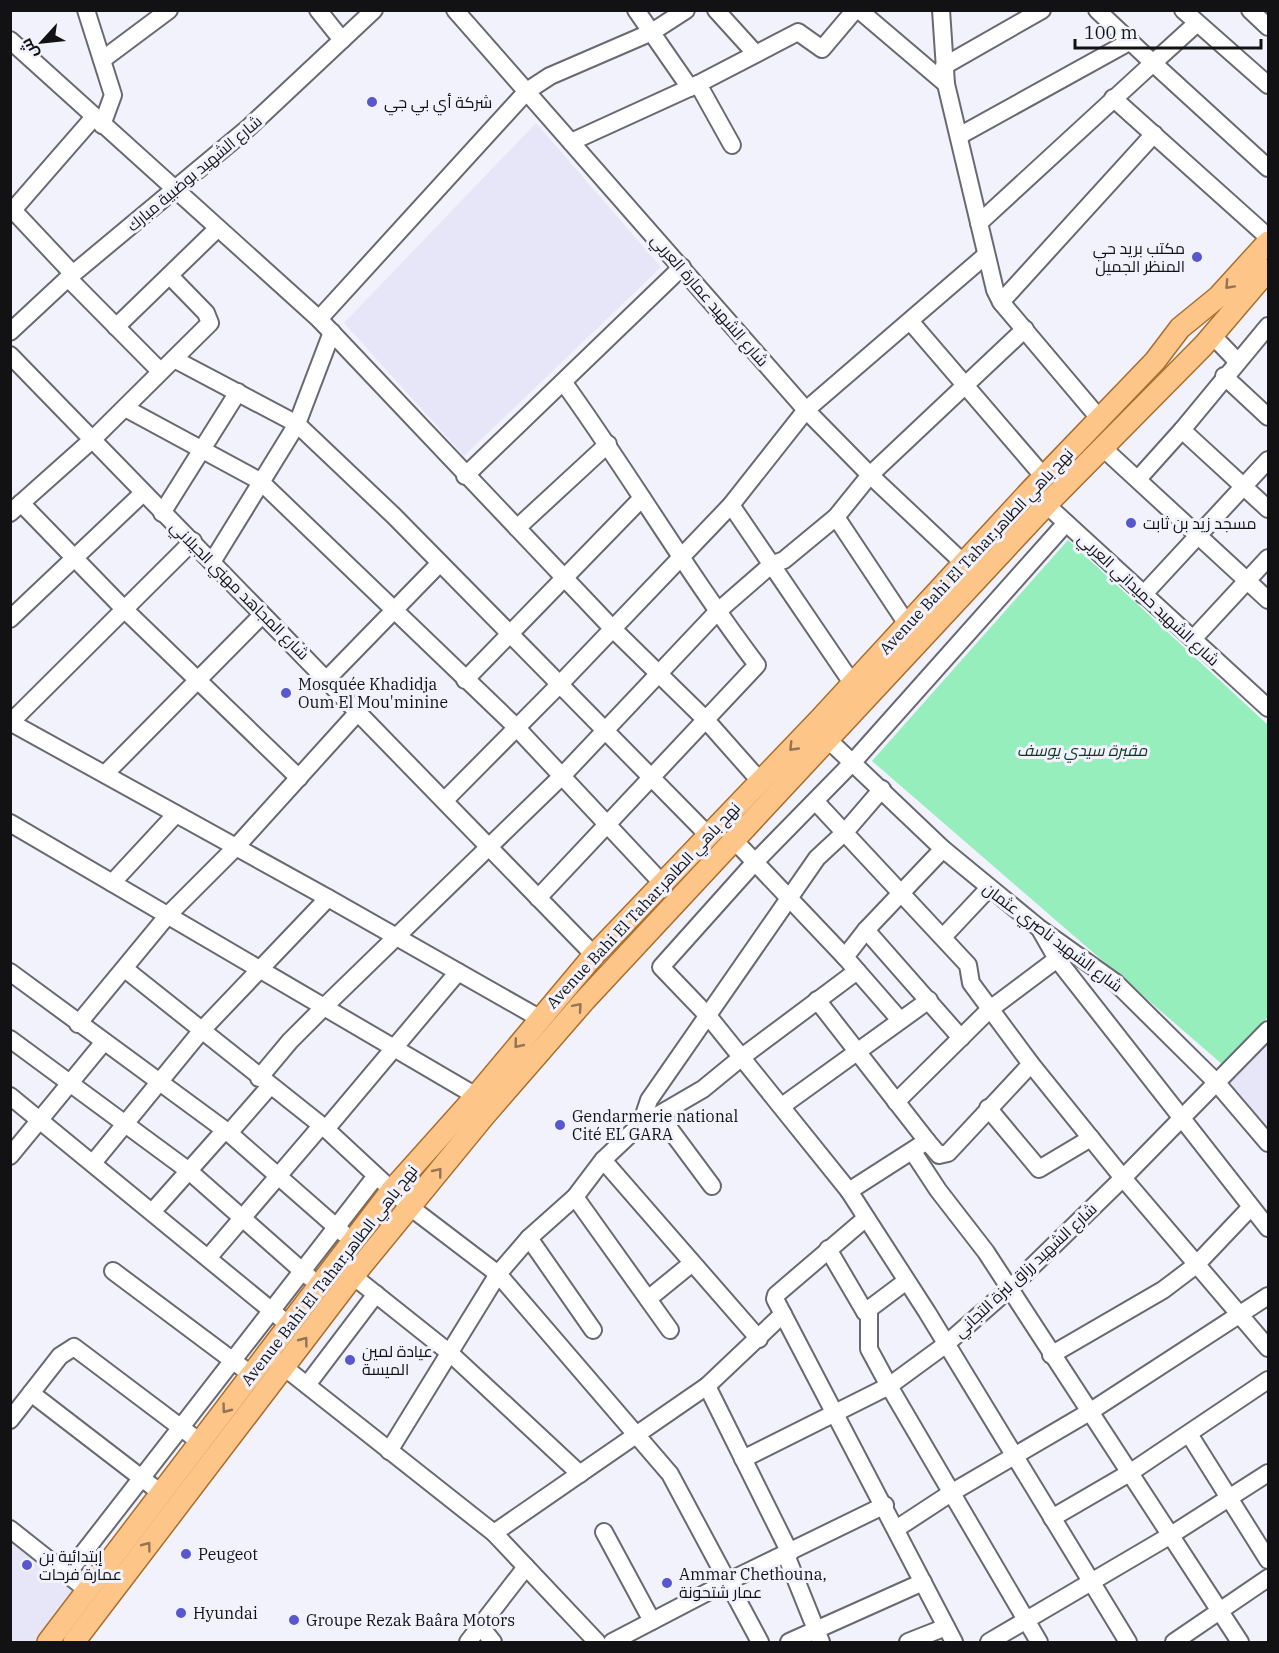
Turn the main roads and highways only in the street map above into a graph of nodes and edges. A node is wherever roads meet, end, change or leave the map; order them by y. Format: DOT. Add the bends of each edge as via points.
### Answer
graph roads {
  1 [pos="1269,242"];
  2 [pos="1269,270"];
  3 [pos="972,571"];
  4 [pos="48,1642"];
  5 [pos="74,1642"];
  1 -- 3 [label="main road, Avenue Bahi El Tahar,نهج باهي الطاهر, one-way" via="1218,297 1180,328 1155,361 1037,483"];
  2 -- 3 [label="main road, Avenue Bahi El Tahar,نهج باهي الطاهر" via="1213,336 1103,448"];
  3 -- 4 [label="main road, Avenue Bahi El Tahar,نهج باهي الطاهر, one-way" via="907,624 594,955 476,1096 384,1184 353,1241"];
  5 -- 3 [label="main road, Avenue Bahi El Tahar,نهج باهي الطاهر, one-way" via="410,1207 577,1009 829,740"];
}
